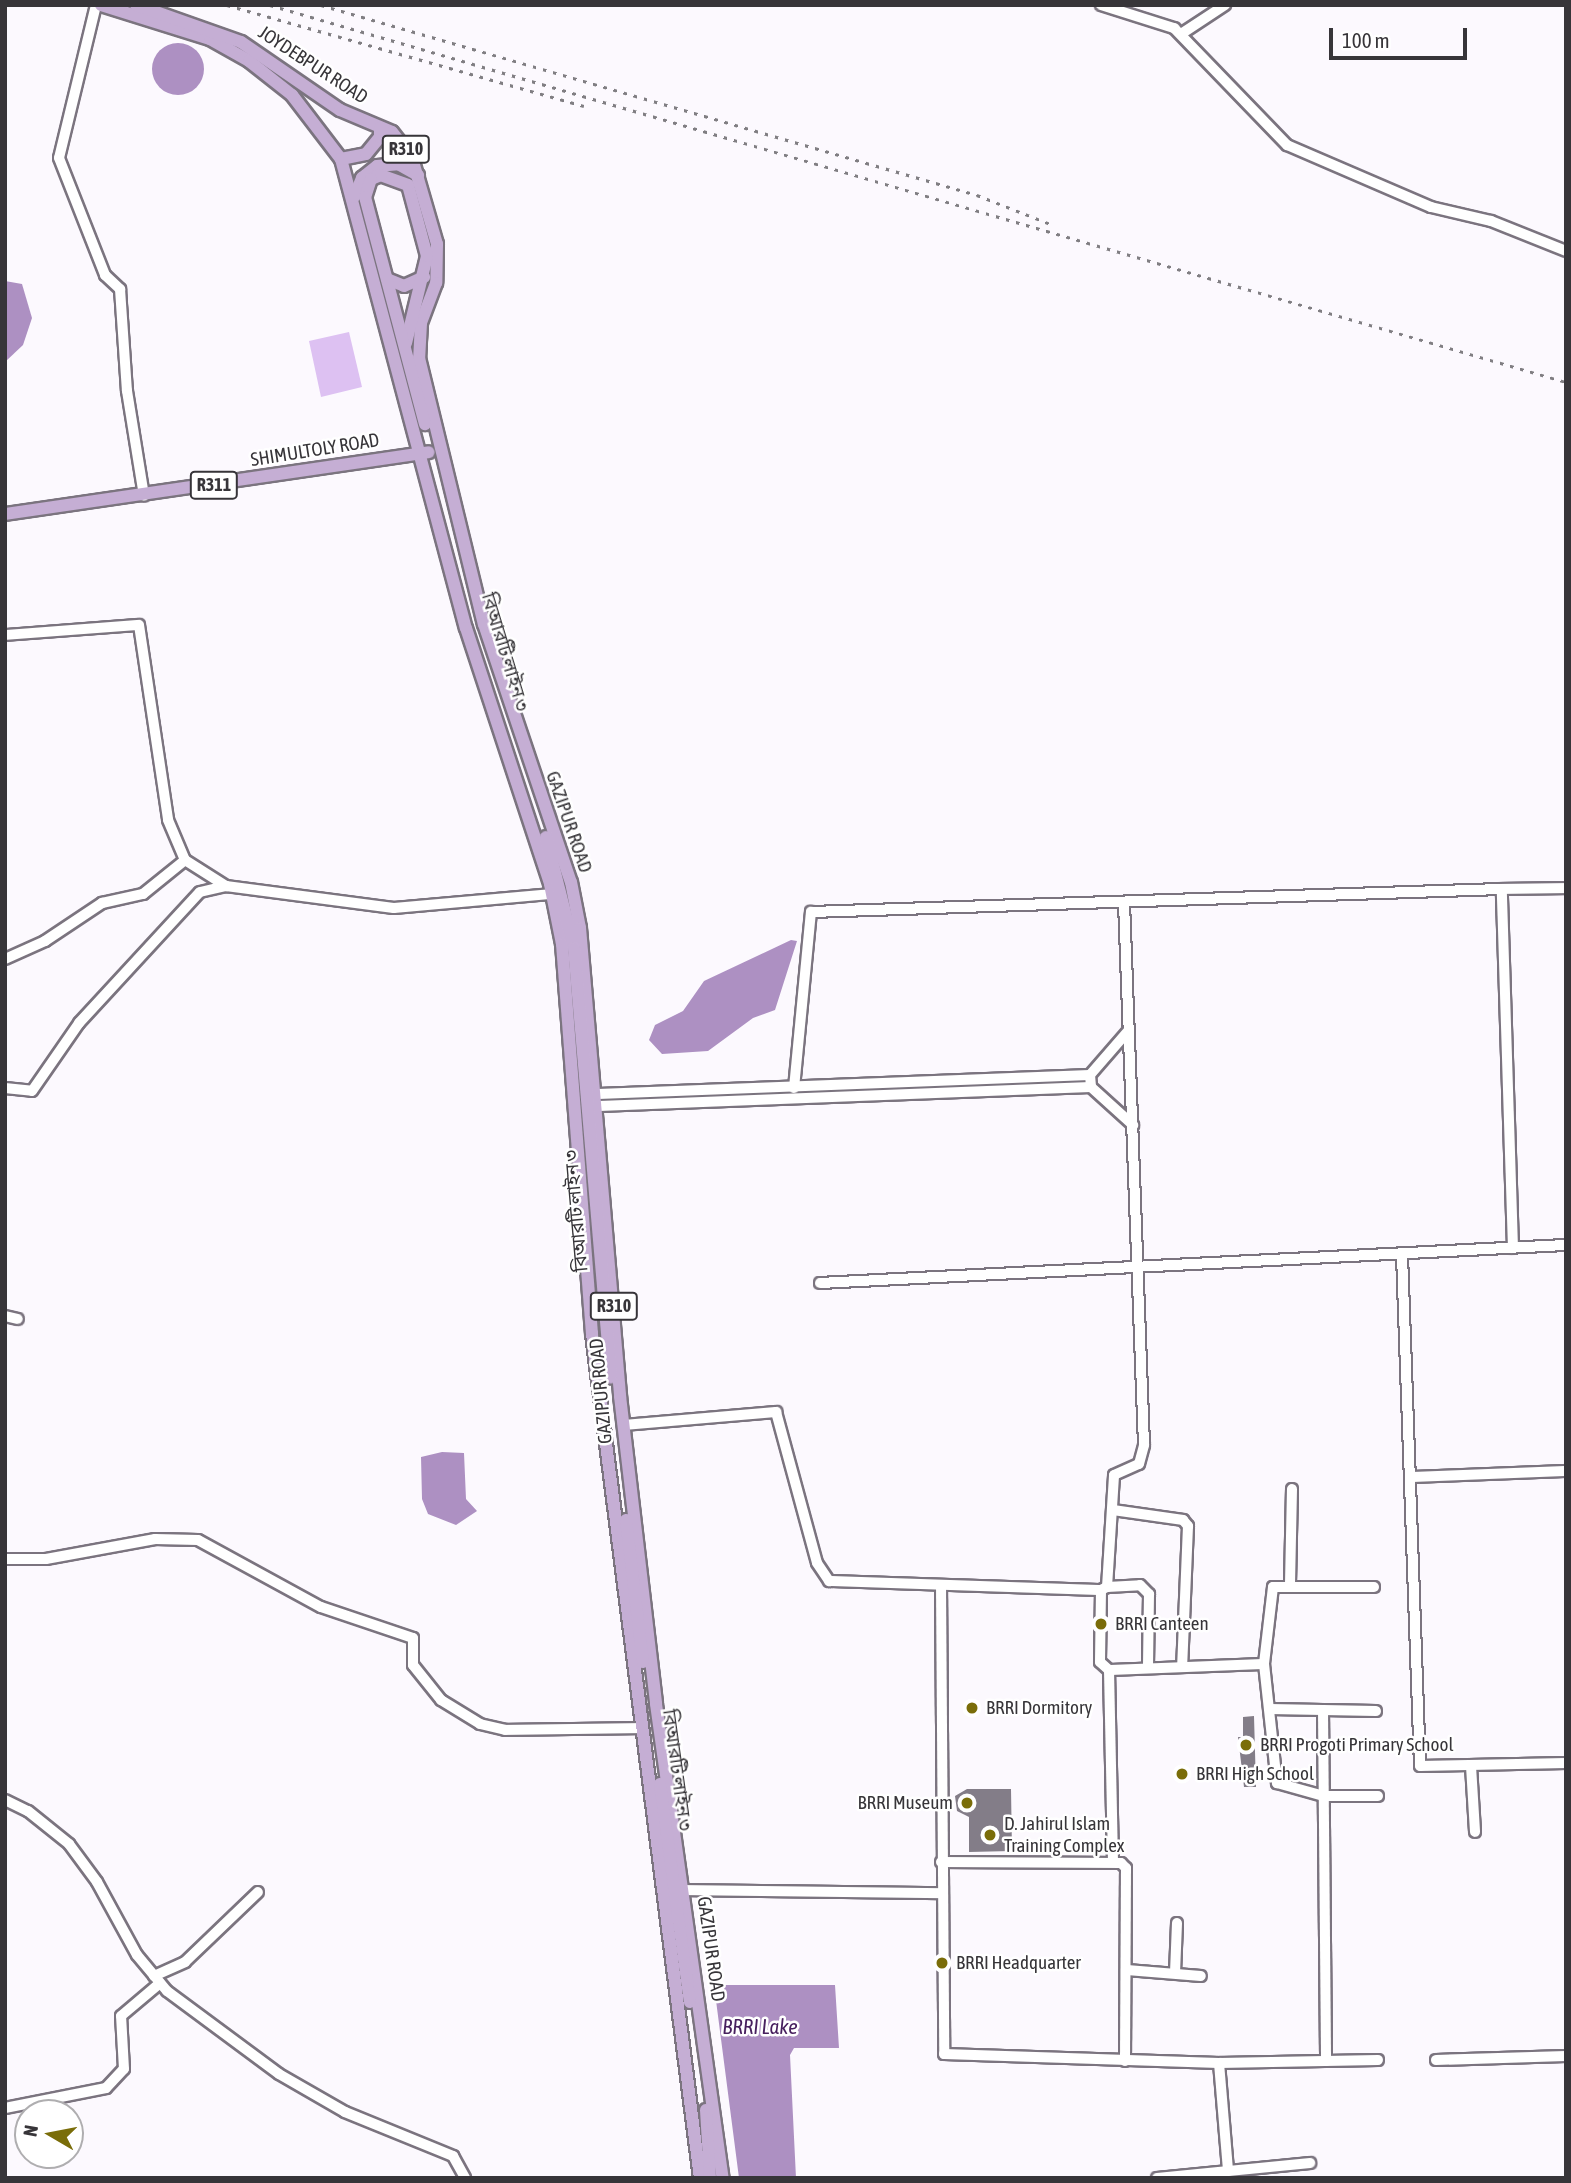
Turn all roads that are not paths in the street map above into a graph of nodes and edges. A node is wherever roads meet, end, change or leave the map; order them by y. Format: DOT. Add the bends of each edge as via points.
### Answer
graph roads {
  1 [pos="99,5"];
  2 [pos="136,5"];
  3 [pos="1101,5"];
  4 [pos="1225,5"];
  5 [pos="1181,34"];
  6 [pos="380,128"];
  7 [pos="341,159"];
  8 [pos="418,175"];
  9 [pos="354,198"];
  10 [pos="1566,251"];
  11 [pos="424,277"];
  12 [pos="387,279"];
  13 [pos="406,343"];
  14 [pos="431,451"];
  15 [pos="144,496"];
  16 [pos="5,514"];
  17 [pos="5,635"];
  18 [pos="185,860"];
  19 [pos="226,886"];
  20 [pos="1566,888"];
  21 [pos="1502,889"];
  22 [pos="552,894"];
  23 [pos="1124,902"];
  24 [pos="5,959"];
  25 [pos="1129,1030"];
  26 [pos="1090,1075"];
  27 [pos="1091,1087"];
  28 [pos="5,1088"];
  29 [pos="794,1088"];
  30 [pos="598,1100"];
  31 [pos="1133,1125"];
  32 [pos="1566,1245"];
  33 [pos="1513,1248"];
  34 [pos="1402,1254"];
  35 [pos="1139,1263"];
  36 [pos="820,1283"];
  37 [pos="5,1316"];
  38 [pos="18,1319"];
  39 [pos="623,1425"];
  40 [pos="1566,1471"];
  41 [pos="1411,1477"];
  42 [pos="1292,1489"];
  43 [pos="1113,1510"];
  44 [pos="5,1559"];
  45 [pos="1290,1584"];
  46 [pos="942,1585"];
  47 [pos="1374,1587"];
  48 [pos="1104,1588"];
  49 [pos="1264,1664"];
  50 [pos="1182,1667"];
  51 [pos="1148,1668"];
  52 [pos="1109,1670"];
  53 [pos="1270,1709"];
  54 [pos="1323,1710"];
  55 [pos="1376,1711"];
  56 [pos="641,1728"];
  57 [pos="1566,1763"];
  58 [pos="1471,1766"];
  59 [pos="1324,1796"];
  60 [pos="1378,1796"];
  61 [pos="5,1800"];
  62 [pos="1475,1832"];
  63 [pos="941,1861"];
  64 [pos="1113,1862"];
  65 [pos="684,1890"];
  66 [pos="258,1892"];
  67 [pos="941,1893"];
  68 [pos="1177,1923"];
  69 [pos="1127,1970"];
  70 [pos="1175,1973"];
  71 [pos="1201,1976"];
  72 [pos="157,1980"];
  73 [pos="1566,2056"];
  74 [pos="1378,2060"];
  75 [pos="1436,2060"];
  76 [pos="1125,2061"];
  77 [pos="1326,2061"];
  78 [pos="1219,2063"];
  79 [pos="5,2108"];
  80 [pos="1310,2163"];
  81 [pos="1223,2173"];
  82 [pos="465,2178"];
  83 [pos="700,2178"];
  84 [pos="710,2178"];
  85 [pos="723,2178"];
  86 [pos="1157,2178"];
  1 -- 7 [label="main road, JOYDEBPUR ROAD / R310" via="211,39 249,61 292,95"];
  1 -- 15 [label="street" via="59,159 105,275 120,289 127,391"];
  2 -- 6 [label="main road, JOYDEBPUR ROAD / R310" via="241,42 340,110"];
  3 -- 5 [label="street" via="1155,19"];
  4 -- 5 [label="street"];
  5 -- 10 [label="street" via="1217,78 1287,145 1431,207 1491,221"];
  6 -- 7 [label="main road" via="380,137 366,154"];
  6 -- 8 [label="main road, JOYDEBPUR ROAD / R310" via="401,142"];
  7 -- 9 [label="main road, JOYDEBPUR ROAD / R310"];
  8 -- 9 [label="main road" via="398,164 377,166 362,178"];
  8 -- 14 [label="main road, JOYDEBPUR ROAD / R310" via="439,264 418,340"];
  9 -- 14 [label="main road, JOYDEBPUR ROAD / R310"];
  11 -- 12 [label="main road" via="404,286"];
  11 -- 12 [label="main road, বিআরটি লাইন ৩" via="427,256 408,185 381,175 372,180 366,197"];
  11 -- 13 [label="main road, বিআরটি লাইন ৩"];
  12 -- 13 [label="main road, বিআরটি লাইন ৩"];
  13 -- 14 [label="main road, বিআরটি লাইন ৩"];
  14 -- 15 [label="main road, SHIMULTOLY ROAD / R311"];
  14 -- 22 [label="main road, GAZIPUR ROAD / R310" via="466,628"];
  14 -- 30 [label="main road, GAZIPUR ROAD / R310" via="501,682 571,882"];
  14 -- 84 [label="main road, বিআরটি লাইন ৩" via="493,686 569,913 633,1594 706,2115"];
  15 -- 16 [label="main road, SHIMULTOLY ROAD / R311"];
  17 -- 18 [label="street" via="139,625 168,820"];
  18 -- 19 [label="street"];
  18 -- 24 [label="street" via="144,894 102,903 45,942"];
  19 -- 22 [label="street" via="394,908"];
  19 -- 28 [label="street" via="200,892 79,1023 32,1091"];
  20 -- 21 [label="street"];
  21 -- 23 [label="street"];
  21 -- 33 [label="street"];
  22 -- 56 [label="main road, GAZIPUR ROAD / R310" via="562,944 592,1334"];
  23 -- 25 [label="street"];
  23 -- 29 [label="street" via="811,912"];
  25 -- 26 [label="street"];
  25 -- 31 [label="street"];
  26 -- 27 [label="street"];
  26 -- 29 [label="street"];
  27 -- 30 [label="street"];
  27 -- 31 [label="street"];
  29 -- 30 [label="street"];
  30 -- 39 [label="main road, GAZIPUR ROAD / R310"];
  31 -- 35 [label="street"];
  32 -- 33 [label="street"];
  33 -- 34 [label="street"];
  34 -- 35 [label="street"];
  34 -- 41 [label="street"];
  35 -- 36 [label="street"];
  35 -- 43 [label="street" via="1144,1446 1139,1464 1114,1475"];
  37 -- 38 [label="street"];
  39 -- 46 [label="street" via="776,1412 822,1576"];
  39 -- 65 [label="main road, GAZIPUR ROAD / R310"];
  40 -- 41 [label="street"];
  41 -- 58 [label="street" via="1420,1766"];
  42 -- 45 [label="street"];
  43 -- 48 [label="street"];
  43 -- 50 [label="street" via="1183,1520 1188,1526"];
  44 -- 56 [label="street" via="46,1559 155,1539 198,1540 321,1607 413,1638 413,1665 441,1700 480,1724 505,1730"];
  45 -- 47 [label="street"];
  45 -- 49 [label="street" via="1273,1587 1270,1594"];
  46 -- 48 [label="street"];
  46 -- 63 [label="street"];
  48 -- 51 [label="street" via="1140,1585 1149,1594"];
  48 -- 52 [label="street" via="1100,1662"];
  49 -- 50 [label="street"];
  49 -- 53 [label="street"];
  50 -- 51 [label="street"];
  51 -- 52 [label="street"];
  52 -- 64 [label="street"];
  53 -- 54 [label="street"];
  53 -- 59 [label="street" via="1277,1783"];
  54 -- 55 [label="street"];
  54 -- 59 [label="street"];
  56 -- 83 [label="main road, GAZIPUR ROAD / R310"];
  57 -- 58 [label="street"];
  58 -- 62 [label="street"];
  59 -- 60 [label="street"];
  59 -- 77 [label="street"];
  61 -- 72 [label="street" via="28,1811 69,1844"];
  63 -- 64 [label="street"];
  63 -- 67 [label="street"];
  64 -- 69 [label="street" via="1126,1868"];
  65 -- 67 [label="street"];
  65 -- 85 [label="main road, GAZIPUR ROAD / R310"];
  66 -- 72 [label="street" via="185,1962"];
  67 -- 76 [label="street" via="944,2054"];
  68 -- 70 [label="street"];
  69 -- 70 [label="street"];
  69 -- 76 [label="street"];
  70 -- 71 [label="street"];
  72 -- 79 [label="street" via="121,2016 124,2069 106,2088"];
  72 -- 82 [label="street" via="279,2074 345,2112 453,2156"];
  73 -- 75 [label="street"];
  74 -- 77 [label="street"];
  76 -- 78 [label="street"];
  77 -- 78 [label="street"];
  78 -- 81 [label="street"];
  80 -- 81 [label="street"];
  81 -- 86 [label="street"];
}
